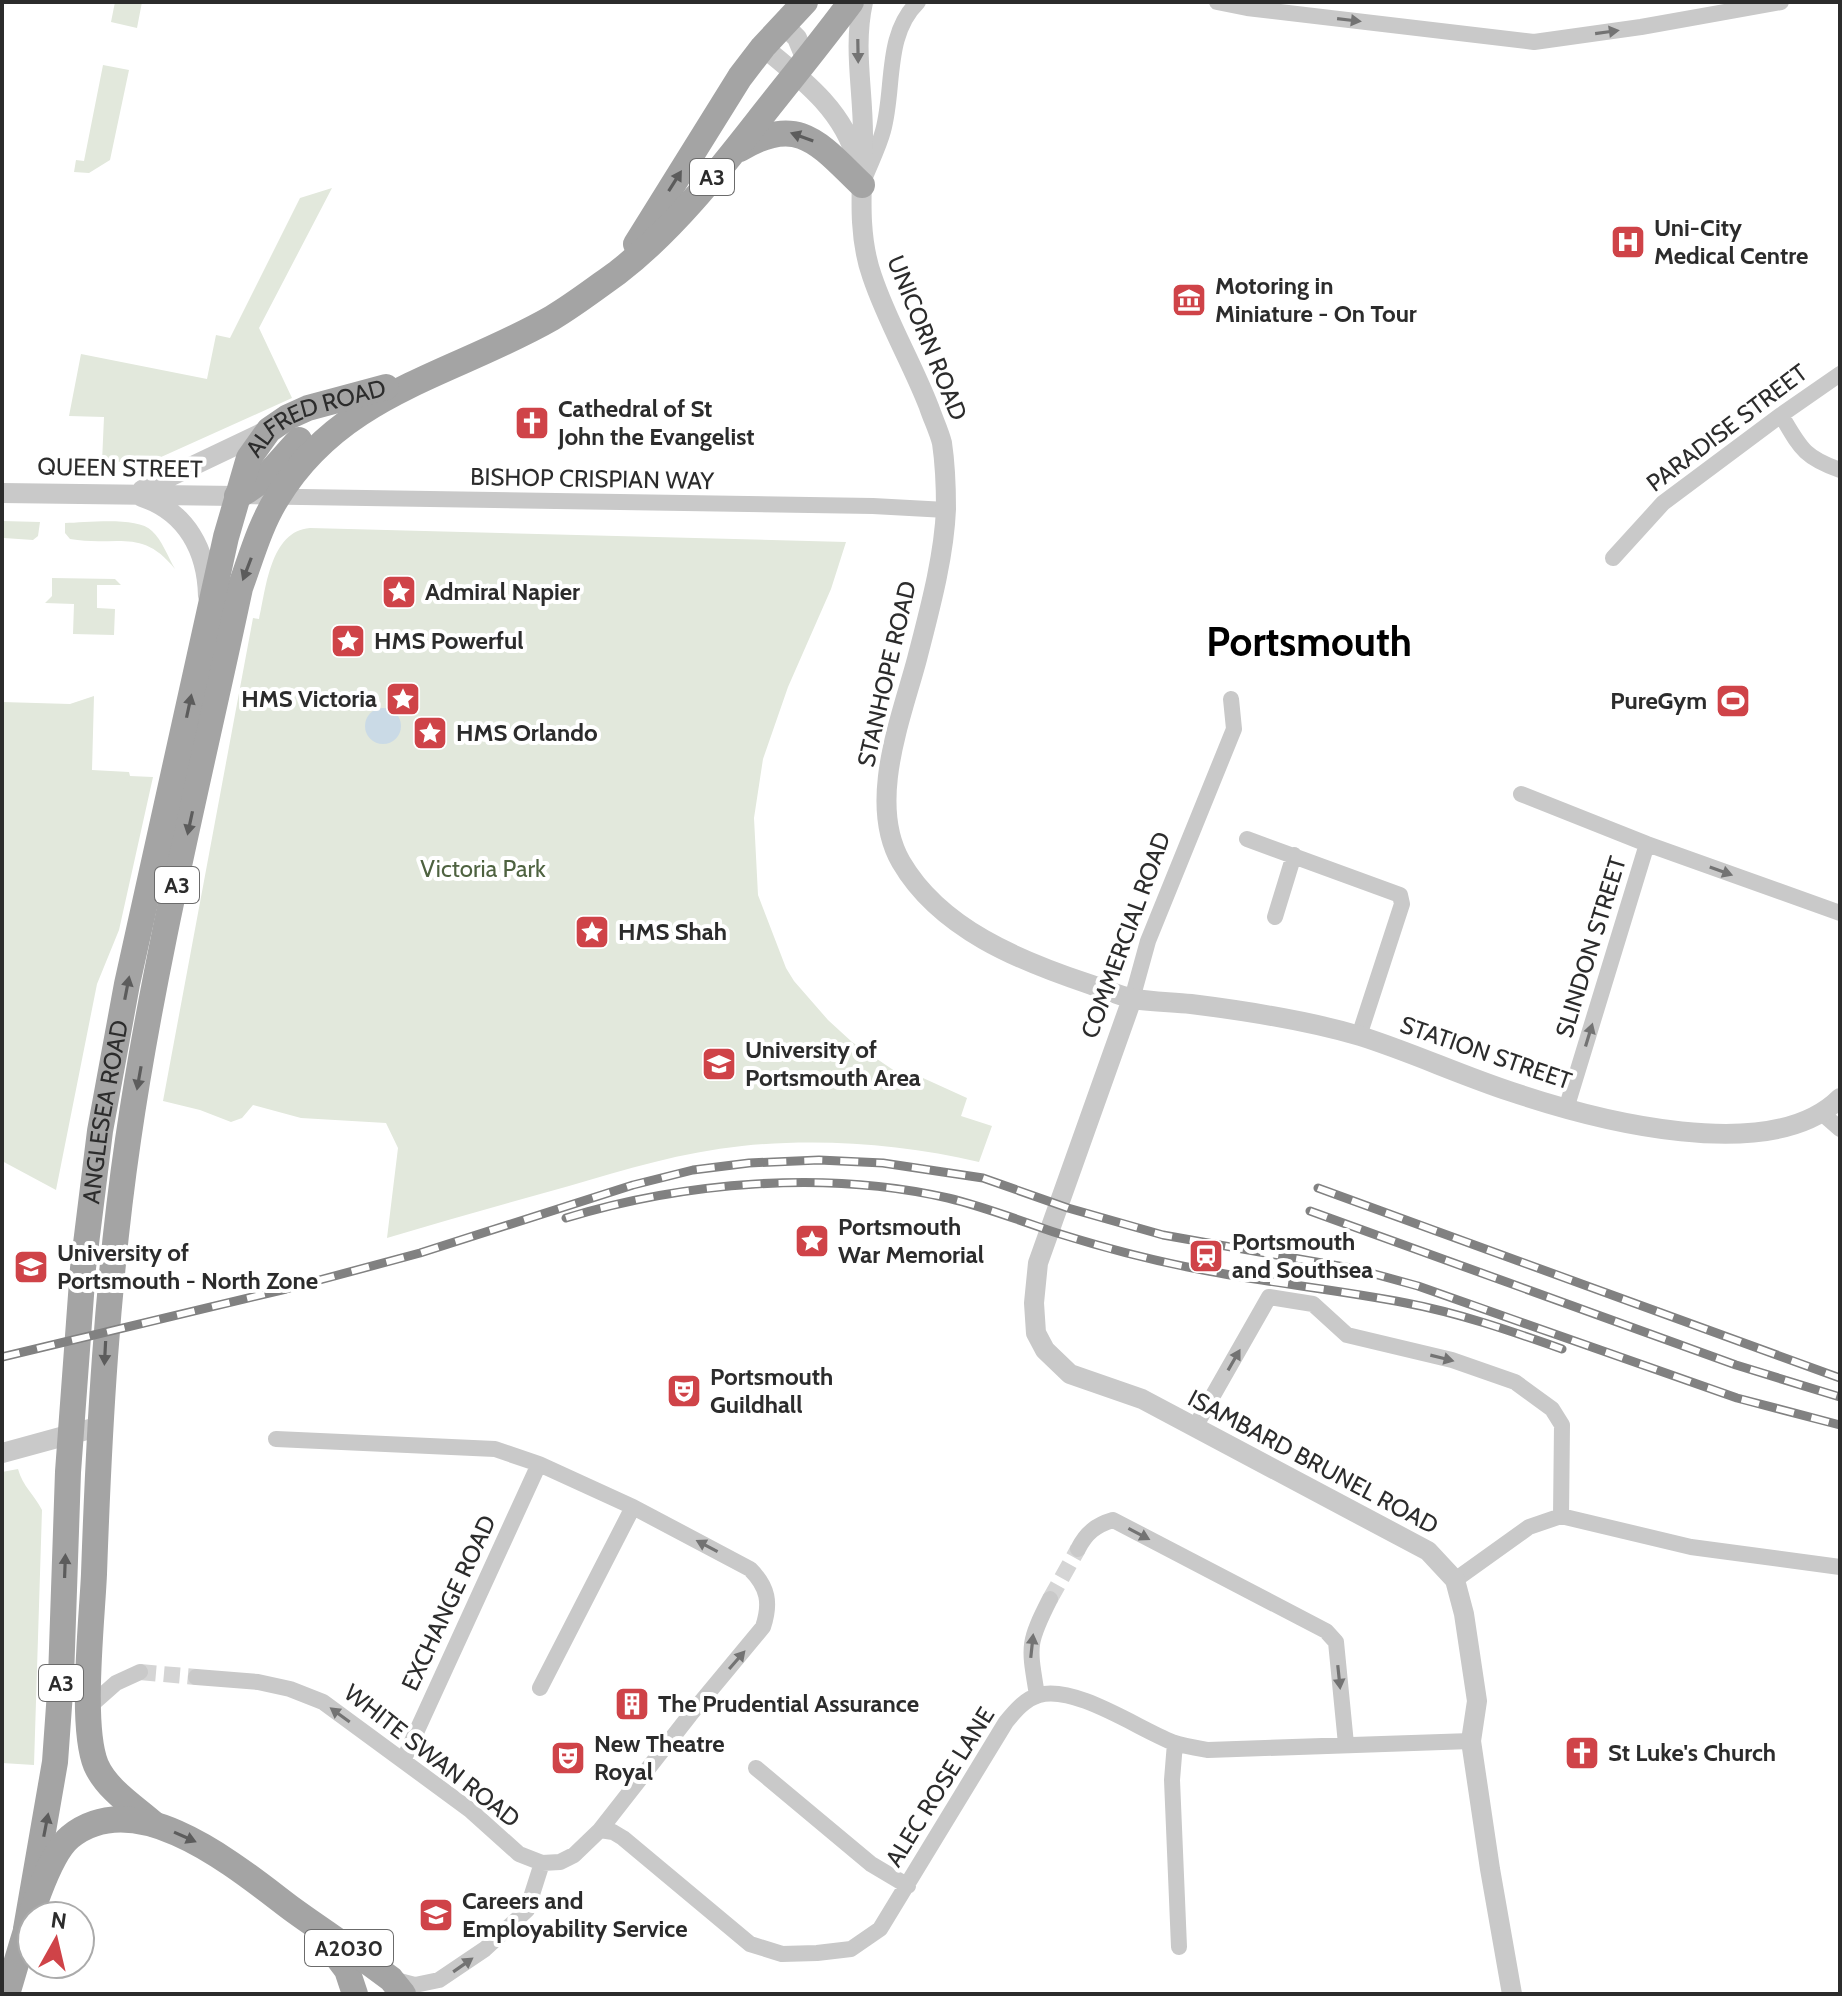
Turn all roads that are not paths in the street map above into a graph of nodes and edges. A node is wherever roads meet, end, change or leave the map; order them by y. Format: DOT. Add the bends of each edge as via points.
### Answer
graph roads {
  1 [pos="805,2"];
  2 [pos="851,2"];
  3 [pos="863,2"];
  4 [pos="918,2"];
  5 [pos="1217,2"];
  6 [pos="1781,2"];
  7 [pos="1707,9"];
  8 [pos="784,25"];
  9 [pos="758,54"];
  10 [pos="800,66"];
  11 [pos="731,155"];
  12 [pos="862,185"];
  13 [pos="619,271"];
  14 [pos="1840,374"];
  15 [pos="427,375"];
  16 [pos="370,407"];
  17 [pos="1781,415"];
  18 [pos="269,430"];
  19 [pos="1840,470"];
  20 [pos="2,493"];
  21 [pos="131,493"];
  22 [pos="237,496"];
  23 [pos="277,497"];
  24 [pos="946,510"];
  25 [pos="1613,558"];
  26 [pos="208,617"];
  27 [pos="1231,699"];
  28 [pos="1521,794"];
  29 [pos="1247,839"];
  30 [pos="1647,844"];
  31 [pos="1294,855"];
  32 [pos="1840,913"];
  33 [pos="1275,917"];
  34 [pos="1132,999"];
  35 [pos="1359,1036"];
  36 [pos="1840,1098"];
  37 [pos="1566,1109"];
  38 [pos="1824,1115"];
  39 [pos="1840,1129"];
  40 [pos="1063,1189"];
  41 [pos="101,1426"];
  42 [pos="1195,1427"];
  43 [pos="71,1435"];
  44 [pos="276,1439"];
  45 [pos="2,1453"];
  46 [pos="539,1464"];
  47 [pos="633,1507"];
  48 [pos="1561,1516"];
  49 [pos="1078,1549"];
  50 [pos="1840,1567"];
  51 [pos="1455,1580"];
  52 [pos="1050,1599"];
  53 [pos="140,1672"];
  54 [pos="196,1677"];
  55 [pos="540,1688"];
  56 [pos="1037,1695"];
  57 [pos="90,1706"];
  58 [pos="1471,1741"];
  59 [pos="1175,1743"];
  60 [pos="1346,1744"];
  61 [pos="403,1761"];
  62 [pos="756,1768"];
  63 [pos="154,1824"];
  64 [pos="600,1830"];
  65 [pos="542,1863"];
  66 [pos="908,1886"];
  67 [pos="31,1900"];
  68 [pos="37,1900"];
  69 [pos="291,1908"];
  70 [pos="1179,1947"];
  71 [pos="16,1963"];
  72 [pos="397,1986"];
  73 [pos="7,1994"];
  74 [pos="355,1994"];
  75 [pos="1512,1994"];
  1 -- 8 [label="main road, A3"];
  2 -- 10 [label="main road, A3"];
  3 -- 12 [label="street, UNICORN ROAD, one-way" via="857,46"];
  4 -- 12 [label="street" via="906,14 896,39 883,130"];
  5 -- 7 [label="street, one-way" via="1534,42 1641,27"];
  6 -- 7 [label="street"];
  8 -- 9 [label="main road, A3"];
  8 -- 10 [label="street, UNICORN ROAD" via="797,38"];
  9 -- 10 [label="street, UNICORN ROAD"];
  13 -- 9 [label="main road, ALFRED ROAD / A3, one-way"];
  10 -- 11 [label="main road, ALFRED ROAD / A3"];
  10 -- 12 [label="street, UNICORN ROAD" via="843,127"];
  12 -- 11 [label="main road, one-way" via="819,144 800,134 772,134"];
  11 -- 13 [label="main road, ALFRED ROAD / A3" via="680,215"];
  12 -- 24 [label="street, UNICORN ROAD" via="866,258 941,441"];
  13 -- 15 [label="main road, ALFRED ROAD / A3" via="552,318"];
  14 -- 17 [label="street, PARADISE STREET"];
  15 -- 16 [label="main road, ALFRED ROAD / A3"];
  15 -- 18 [label="main road, ALFRED ROAD / A3" via="308,408"];
  16 -- 22 [label="main road, A3" via="313,430 264,479"];
  16 -- 23 [label="main road, ALFRED ROAD / A3" via="312,450"];
  17 -- 19 [label="street" via="1802,450"];
  17 -- 25 [label="street, PARADISE STREET" via="1663,503"];
  18 -- 21 [label="street" via="157,486"];
  18 -- 22 [label="main road, ALFRED ROAD / A3" via="249,458"];
  20 -- 21 [label="street, QUEEN STREET"];
  21 -- 22 [label="street, QUEEN STREET"];
  21 -- 26 [label="street" via="163,506 191,532 207,574"];
  22 -- 23 [label="street, BISHOP CRISPIAN WAY"];
  22 -- 26 [label="main road, ANGLESEA ROAD / A3"];
  23 -- 24 [label="street, BISHOP CRISPIAN WAY"];
  23 -- 41 [label="main road, ANGLESEA ROAD / A3, one-way" via="240,588 146,1036 110,1280"];
  24 -- 34 [label="street, STANHOPE ROAD" via="933,594 894,746 887,797 893,844 928,897 964,927 1011,953"];
  43 -- 26 [label="main road, ANGLESEA ROAD / A3, one-way" via="100,1131"];
  27 -- 34 [label="street, COMMERCIAL ROAD" via="1234,729 1148,941"];
  28 -- 30 [label="street"];
  29 -- 31 [label="street"];
  30 -- 32 [label="street, one-way"];
  37 -- 30 [label="street, SLINDON STREET, one-way"];
  31 -- 33 [label="street"];
  31 -- 35 [label="street" via="1400,895 1402,904"];
  34 -- 35 [label="street, STATION STREET" via="1311,1024"];
  34 -- 40 [label="street, COMMERCIAL ROAD"];
  35 -- 37 [label="street, STATION STREET"];
  36 -- 38 [label="street"];
  37 -- 38 [label="street, STATION STREET" via="1644,1126 1726,1135 1781,1130"];
  38 -- 39 [label="street"];
  40 -- 42 [label="street, ISAMBARD BRUNEL ROAD" via="1035,1284 1036,1333 1045,1350 1070,1374 1142,1399"];
  41 -- 43 [label="street"];
  41 -- 57 [label="main road, ANGLESEA ROAD / A3"];
  42 -- 48 [label="street, one-way" via="1269,1297 1313,1304 1347,1335 1452,1360 1515,1382 1552,1409 1562,1425"];
  42 -- 51 [label="street, ISAMBARD BRUNEL ROAD" via="1428,1551"];
  43 -- 45 [label="street"];
  67 -- 43 [label="main road, ANGLESEA ROAD / A3, one-way" via="57,1749"];
  44 -- 46 [label="street" via="495,1449"];
  46 -- 47 [label="street"];
  46 -- 61 [label="street, EXCHANGE ROAD"];
  47 -- 55 [label="street"];
  64 -- 47 [label="street, one-way" via="763,1627 767,1615 767,1593 750,1569"];
  48 -- 50 [label="street" via="1691,1547"];
  48 -- 51 [label="street" via="1529,1527"];
  49 -- 60 [label="street, one-way" via="1084,1536 1113,1520 1326,1631 1336,1642"];
  51 -- 58 [label="street, ISAMBARD BRUNEL ROAD" via="1477,1701"];
  56 -- 52 [label="street, one-way" via="1032,1635"];
  53 -- 57 [label="street" via="116,1683"];
  61 -- 54 [label="street, WHITE SWAN ROAD, one-way" via="323,1702 258,1682"];
  56 -- 59 [label="street" via="1077,1698"];
  56 -- 66 [label="street, ALEC ROSE LANE" via="1006,1722"];
  57 -- 63 [label="main road, ANGLESEA ROAD / A3" via="97,1767 113,1789"];
  58 -- 60 [label="street"];
  58 -- 75 [label="street, ISAMBARD BRUNEL ROAD"];
  59 -- 60 [label="street" via="1208,1750"];
  59 -- 70 [label="street"];
  61 -- 65 [label="street, WHITE SWAN ROAD" via="519,1854"];
  62 -- 66 [label="street" via="871,1864"];
  63 -- 68 [label="main road, A3" via="114,1820 71,1836 54,1858"];
  63 -- 69 [label="main road, A3, one-way" via="233,1864"];
  64 -- 65 [label="street" via="574,1855"];
  64 -- 66 [label="street, ALEC ROSE LANE" via="623,1838 750,1944 782,1954 851,1949 880,1929"];
  72 -- 65 [label="street, one-way" via="439,1980 485,1949 527,1910"];
  69 -- 72 [label="main road, A2030"];
  69 -- 74 [label="main road, A3" via="341,1960"];
  71 -- 73 [label="main road, A3"];
}
